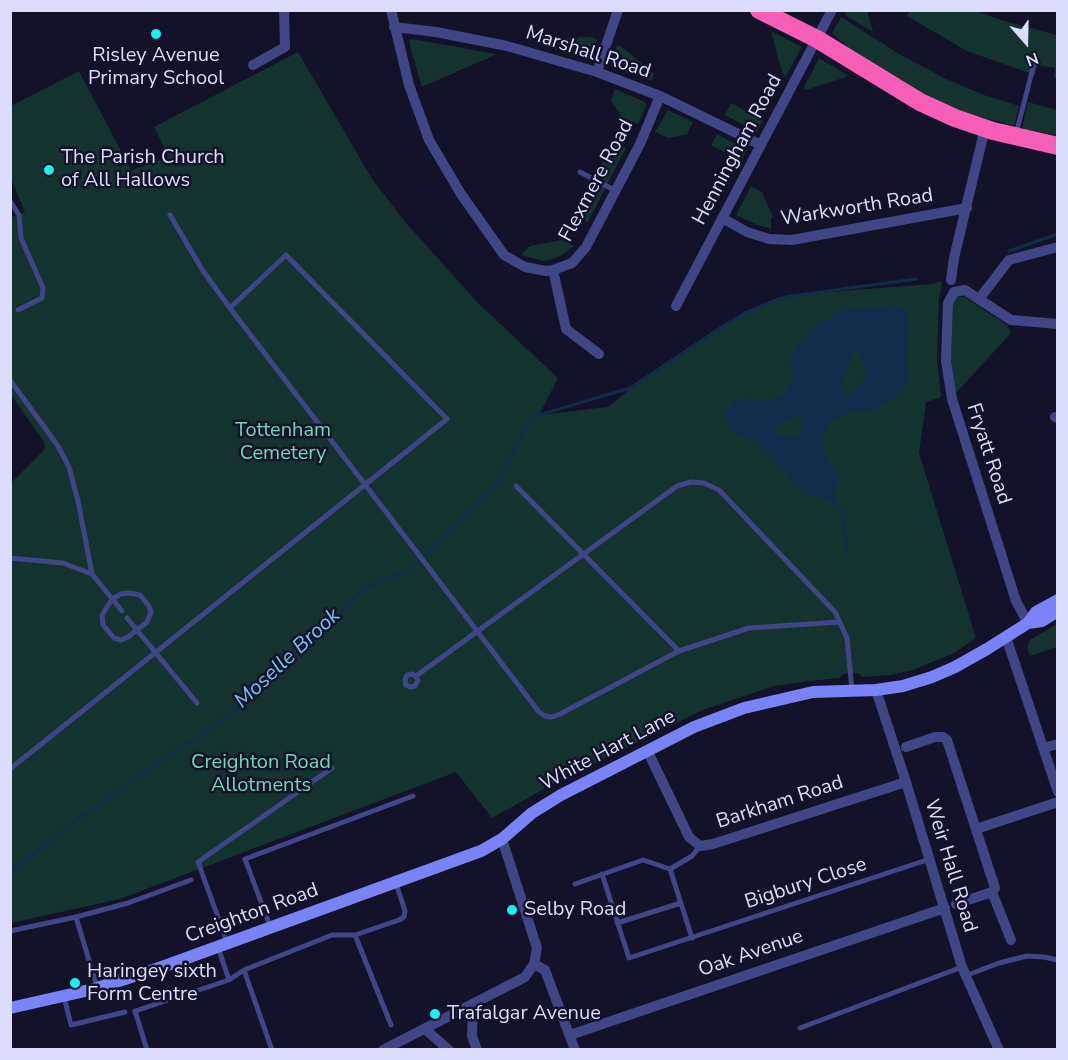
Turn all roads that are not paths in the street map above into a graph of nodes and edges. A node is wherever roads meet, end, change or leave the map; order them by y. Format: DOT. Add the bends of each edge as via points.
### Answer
graph roads {
  1 [pos="284,10"];
  2 [pos="391,10"];
  3 [pos="618,10"];
  4 [pos="759,10"];
  5 [pos="832,10"];
  6 [pos="394,27"];
  7 [pos="817,39"];
  8 [pos="1035,60"];
  9 [pos="252,65"];
  10 [pos="597,72"];
  11 [pos="660,96"];
  12 [pos="986,128"];
  13 [pos="1015,137"];
  14 [pos="760,145"];
  15 [pos="1058,146"];
  16 [pos="580,172"];
  17 [pos="616,191"];
  18 [pos="10,201"];
  19 [pos="967,208"];
  20 [pos="170,215"];
  21 [pos="722,218"];
  22 [pos="1058,247"];
  23 [pos="553,270"];
  24 [pos="951,280"];
  25 [pos="979,299"];
  26 [pos="676,306"];
  27 [pos="230,308"];
  28 [pos="18,310"];
  29 [pos="1058,324"];
  30 [pos="599,354"];
  31 [pos="10,380"];
  32 [pos="366,484"];
  33 [pos="516,486"];
  34 [pos="584,554"];
  35 [pos="10,558"];
  36 [pos="92,573"];
  37 [pos="112,599"];
  38 [pos="1058,600"];
  39 [pos="122,611"];
  40 [pos="1058,611"];
  41 [pos="127,618"];
  42 [pos="839,622"];
  43 [pos="1028,623"];
  44 [pos="138,631"];
  45 [pos="478,632"];
  46 [pos="1006,637"];
  47 [pos="155,651"];
  48 [pos="679,651"];
  49 [pos="416,676"];
  50 [pos="852,690"];
  51 [pos="876,690"];
  52 [pos="197,703"];
  53 [pos="1058,744"];
  54 [pos="1043,748"];
  55 [pos="901,749"];
  56 [pos="648,752"];
  57 [pos="332,768"];
  58 [pos="10,769"];
  59 [pos="906,782"];
  60 [pos="1058,792"];
  61 [pos="413,796"];
  62 [pos="1058,802"];
  63 [pos="976,829"];
  64 [pos="502,839"];
  65 [pos="700,846"];
  66 [pos="930,859"];
  67 [pos="670,869"];
  68 [pos="602,874"];
  69 [pos="191,880"];
  70 [pos="396,883"];
  71 [pos="576,884"];
  72 [pos="994,890"];
  73 [pos="681,903"];
  74 [pos="956,904"];
  75 [pos="945,908"];
  76 [pos="76,917"];
  77 [pos="617,923"];
  78 [pos="271,928"];
  79 [pos="10,930"];
  80 [pos="355,934"];
  81 [pos="692,938"];
  82 [pos="1011,940"];
  83 [pos="223,945"];
  84 [pos="1058,960"];
  85 [pos="534,964"];
  86 [pos="244,970"];
  87 [pos="964,971"];
  88 [pos="230,980"];
  89 [pos="97,989"];
  90 [pos="64,997"];
  91 [pos="473,1005"];
  92 [pos="10,1008"];
  93 [pos="125,1012"];
  94 [pos="392,1025"];
  95 [pos="800,1028"];
  96 [pos="425,1029"];
  97 [pos="570,1035"];
  98 [pos="147,1050"];
  99 [pos="272,1050"];
  100 [pos="383,1050"];
  101 [pos="449,1050"];
  102 [pos="477,1050"];
  103 [pos="575,1050"];
  104 [pos="999,1050"];
  1 -- 9 [label="street" via="285,47"];
  2 -- 6 [label="street"];
  3 -- 10 [label="street"];
  4 -- 7 [label="highway"];
  5 -- 7 [label="street, Henningham Road"];
  6 -- 10 [label="street, Marshall Road" via="507,46"];
  6 -- 23 [label="street" via="429,140 461,194 504,255 525,267"];
  7 -- 12 [label="highway" via="921,102"];
  7 -- 14 [label="street, Henningham Road"];
  8 -- 13 [label="lane"];
  10 -- 11 [label="street, Marshall Road"];
  11 -- 14 [label="street, Marshall Road"];
  11 -- 17 [label="street, Flexmere Road"];
  12 -- 13 [label="highway"];
  12 -- 19 [label="street"];
  13 -- 15 [label="highway"];
  14 -- 21 [label="street, Henningham Road"];
  16 -- 17 [label="lane"];
  17 -- 23 [label="street, Flexmere Road" via="586,247 572,263"];
  18 -- 28 [label="lane" via="19,215 21,238 42,288 42,298"];
  19 -- 21 [label="street, Warkworth Road" via="792,240 769,239"];
  19 -- 24 [label="street"];
  20 -- 27 [label="lane"];
  21 -- 26 [label="street, Henningham Road"];
  22 -- 25 [label="street" via="1009,260"];
  23 -- 30 [label="street" via="566,329"];
  25 -- 29 [label="street" via="1011,320"];
  25 -- 43 [label="street, Fryatt Road" via="964,290 954,292 948,303 948,383 1013,591"];
  27 -- 32 [label="lane"];
  27 -- 32 [label="lane" via="286,255 447,419"];
  31 -- 36 [label="lane" via="69,467"];
  32 -- 45 [label="lane"];
  32 -- 47 [label="lane"];
  33 -- 34 [label="lane"];
  34 -- 42 [label="lane" via="677,486 704,483 719,490 835,612"];
  34 -- 45 [label="lane"];
  34 -- 48 [label="lane"];
  35 -- 36 [label="lane" via="63,563"];
  36 -- 37 [label="lane"];
  37 -- 39 [label="lane"];
  37 -- 44 [label="lane" via="102,615 103,625 121,640"];
  37 -- 44 [label="lane" via="121,594 141,595 151,612"];
  38 -- 43 [label="street, White Hart Lane" via="1036,612"];
  40 -- 43 [label="street, White Hart Lane" via="1042,621"];
  41 -- 44 [label="lane"];
  42 -- 48 [label="lane" via="749,628"];
  42 -- 50 [label="lane" via="847,638"];
  43 -- 46 [label="street, White Hart Lane"];
  44 -- 47 [label="lane"];
  45 -- 48 [label="lane" via="539,712 552,717"];
  45 -- 49 [label="lane"];
  46 -- 51 [label="street, White Hart Lane" via="955,668 903,686"];
  46 -- 54 [label="street"];
  47 -- 52 [label="lane"];
  47 -- 58 [label="lane"];
  50 -- 51 [label="street, White Hart Lane"];
  50 -- 56 [label="street, White Hart Lane" via="813,692 744,708"];
  51 -- 55 [label="street, Weir Hall Road"];
  53 -- 54 [label="street"];
  54 -- 60 [label="street"];
  55 -- 59 [label="street, Weir Hall Road"];
  55 -- 63 [label="street" via="936,737 947,740"];
  56 -- 64 [label="street, White Hart Lane" via="561,795"];
  56 -- 65 [label="street, Barkham Road" via="689,837"];
  57 -- 83 [label="lane" via="198,862"];
  59 -- 65 [label="street, Barkham Road"];
  59 -- 66 [label="street, Weir Hall Road"];
  61 -- 78 [label="lane" via="245,859"];
  62 -- 63 [label="street"];
  63 -- 72 [label="street"];
  64 -- 70 [label="street, Creighton Road" via="481,851"];
  64 -- 85 [label="street" via="537,948"];
  65 -- 67 [label="lane" via="692,856"];
  66 -- 75 [label="street, Weir Hall Road"];
  66 -- 81 [label="lane, Bigbury Close"];
  67 -- 68 [label="lane" via="643,860"];
  67 -- 73 [label="lane"];
  68 -- 71 [label="lane"];
  68 -- 77 [label="lane, Bigbury Close"];
  69 -- 76 [label="lane"];
  70 -- 78 [label="street, Creighton Road"];
  70 -- 80 [label="lane" via="404,916"];
  72 -- 74 [label="street"];
  72 -- 82 [label="street"];
  73 -- 77 [label="lane"];
  73 -- 81 [label="lane"];
  74 -- 75 [label="lane"];
  75 -- 87 [label="street, Weir Hall Road"];
  75 -- 97 [label="street, Oak Avenue"];
  76 -- 79 [label="lane"];
  76 -- 89 [label="lane"];
  77 -- 81 [label="lane, Bigbury Close" via="629,958"];
  78 -- 83 [label="street, Creighton Road"];
  80 -- 86 [label="lane" via="332,935"];
  80 -- 94 [label="lane"];
  83 -- 88 [label="lane"];
  83 -- 89 [label="street, Creighton Road"];
  84 -- 87 [label="lane" via="1027,956"];
  85 -- 91 [label="street" via="525,977"];
  85 -- 97 [label="street" via="545,970"];
  86 -- 88 [label="lane"];
  86 -- 99 [label="lane"];
  87 -- 95 [label="lane"];
  87 -- 104 [label="street, Weir Hall Road"];
  88 -- 98 [label="lane" via="135,1011"];
  89 -- 90 [label="street, Creighton Road"];
  90 -- 92 [label="street, Creighton Road"];
  90 -- 93 [label="lane" via="71,1025"];
  91 -- 96 [label="street"];
  91 -- 102 [label="street" via="472,1035"];
  96 -- 100 [label="street"];
  96 -- 101 [label="street"];
  97 -- 103 [label="street"];
}
